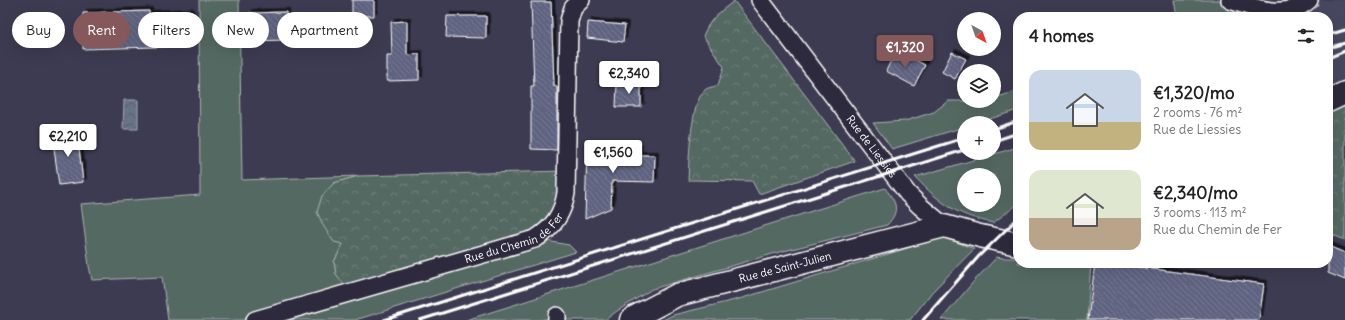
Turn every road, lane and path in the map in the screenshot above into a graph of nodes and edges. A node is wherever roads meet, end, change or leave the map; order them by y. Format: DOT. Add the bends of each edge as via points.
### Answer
graph roads {
  1 [pos="581,0"];
  2 [pos="760,0"];
  3 [pos="1230,0"];
  4 [pos="1309,0"];
  5 [pos="1345,93"];
  6 [pos="1333,99"];
  7 [pos="944,226"];
  8 [pos="1013,243"];
  9 [pos="255,320"];
  10 [pos="631,320"];
  1 -- 9 [label="street, Rue du Chemin de Fer" via="573,8 569,21 565,202 558,218 544,233 535,239"];
  2 -- 7 [label="street, Rue de Liessies" via="908,194"];
  3 -- 4 [label="street" via="1256,8 1284,12 1296,9"];
  5 -- 6 [label="street"];
  7 -- 8 [label="street, Rue de Liessies"];
  7 -- 10 [label="street, Rue de Saint-Julien" via="677,295"];
}
